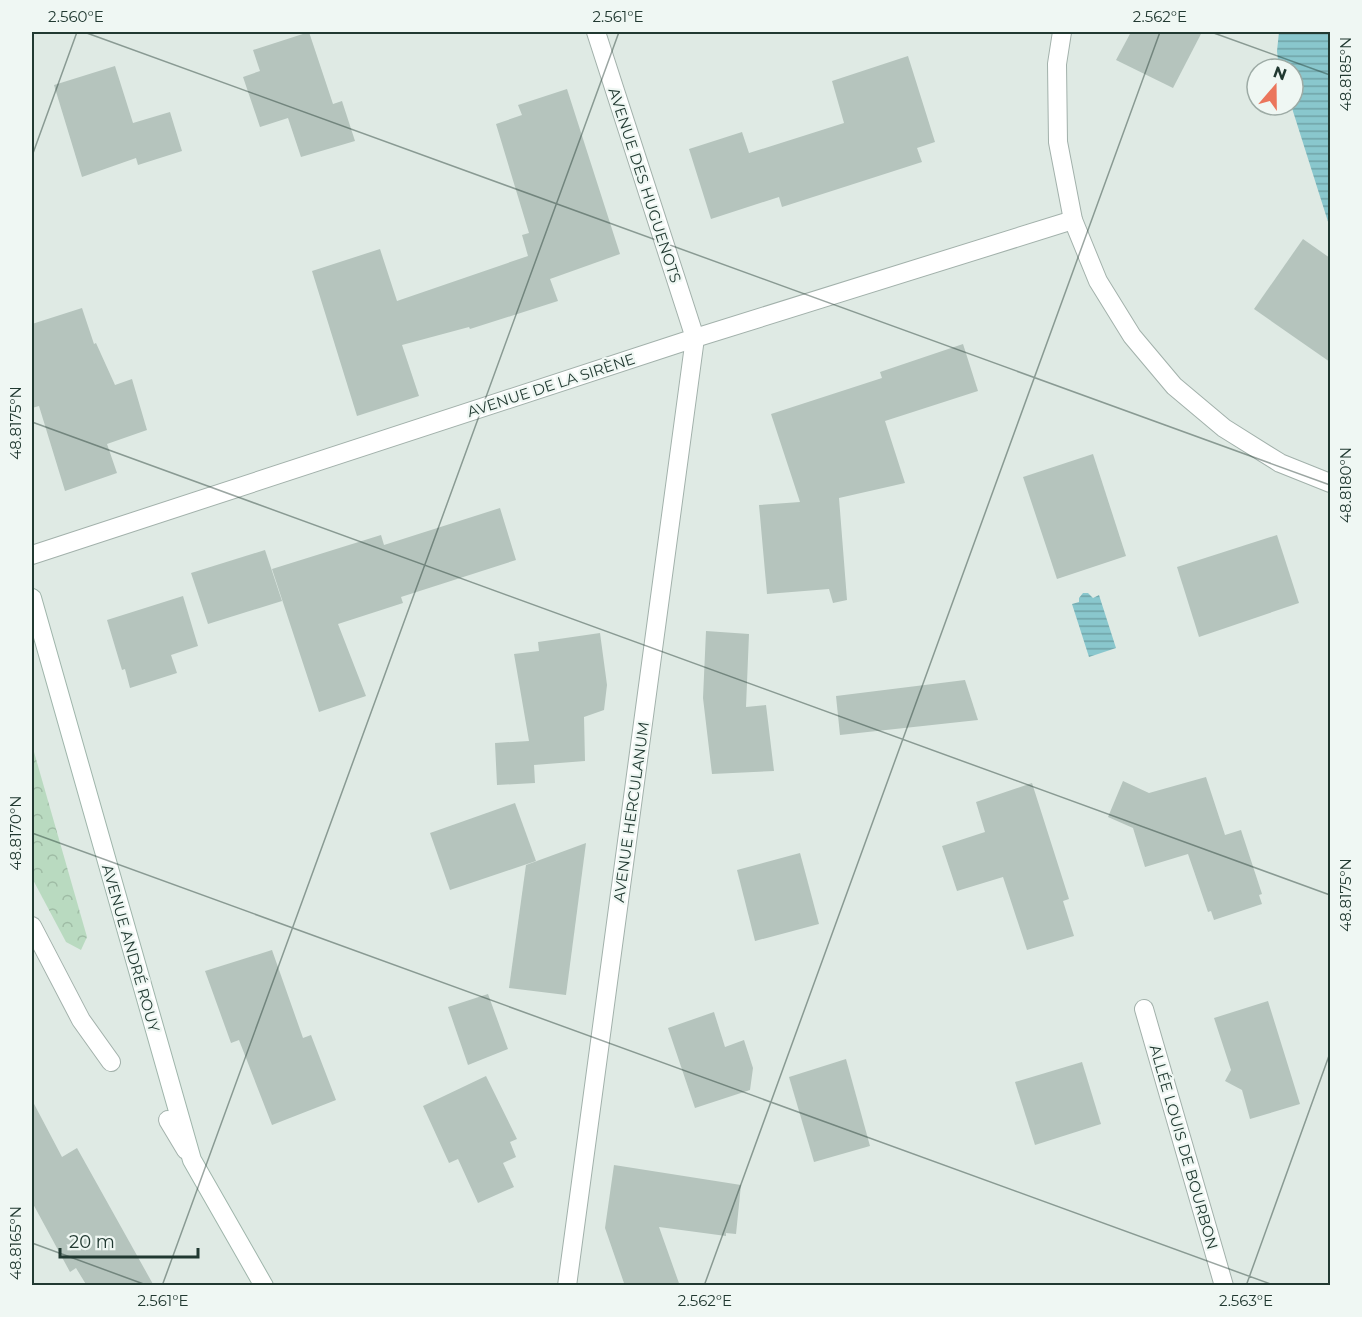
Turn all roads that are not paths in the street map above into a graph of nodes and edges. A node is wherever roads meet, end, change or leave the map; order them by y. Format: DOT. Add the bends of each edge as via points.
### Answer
graph roads {
  1 [pos="596,32"];
  2 [pos="1062,32"];
  3 [pos="1073,220"];
  4 [pos="695,338"];
  5 [pos="1330,483"];
  6 [pos="32,555"];
  7 [pos="32,597"];
  8 [pos="32,926"];
  9 [pos="1144,1009"];
  10 [pos="111,1062"];
  11 [pos="168,1120"];
  12 [pos="192,1160"];
  13 [pos="264,1286"];
  14 [pos="567,1286"];
  15 [pos="1224,1286"];
  1 -- 4 [label="street, AVENUE DES HUGUENOTS"];
  2 -- 3 [label="street" via="1057,64 1058,142"];
  3 -- 4 [label="street, AVENUE DE LA SIRÈNE"];
  3 -- 5 [label="street" via="1098,281 1132,336 1174,386 1243,440 1280,463"];
  4 -- 6 [label="street, AVENUE DE LA SIRÈNE"];
  4 -- 14 [label="street, AVENUE HERCULANUM"];
  7 -- 12 [label="street, AVENUE ANDRÉ ROUY"];
  8 -- 10 [label="street" via="81,1020"];
  9 -- 15 [label="street, ALLÉE LOUIS DE BOURBON"];
  11 -- 12 [label="street"];
  12 -- 13 [label="street, AVENUE ANDRÉ ROUY"];
}
